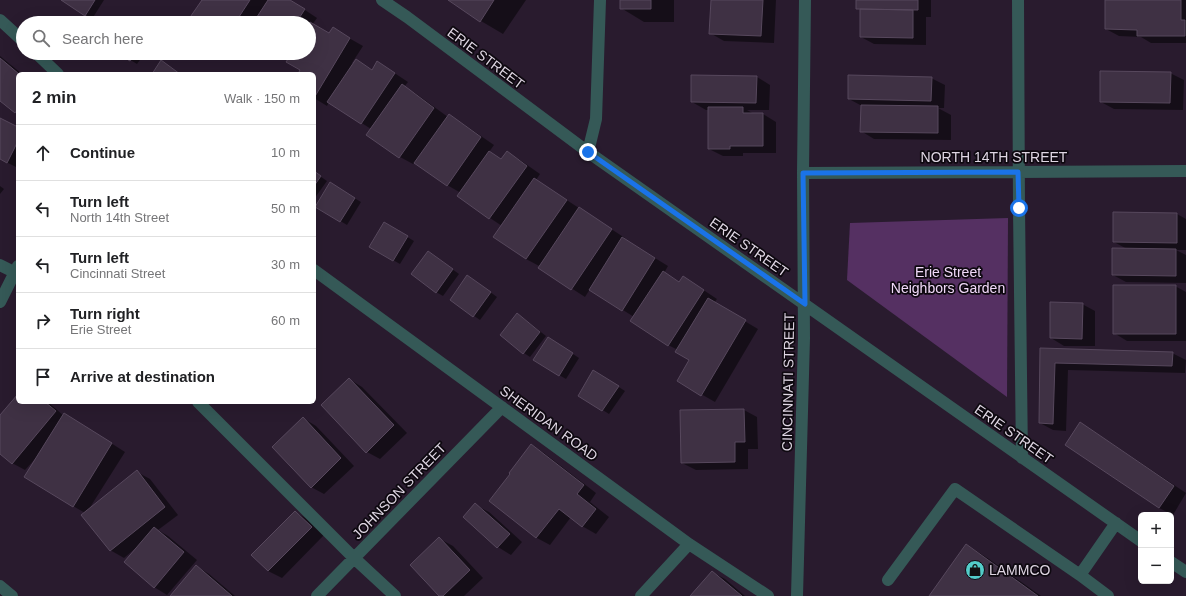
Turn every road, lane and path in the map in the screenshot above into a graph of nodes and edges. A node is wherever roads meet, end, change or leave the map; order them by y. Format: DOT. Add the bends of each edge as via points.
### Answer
graph roads {
  1 [pos="382,0"];
  2 [pos="600,0"];
  3 [pos="805,0"];
  4 [pos="1018,0"];
  5 [pos="0,20"];
  6 [pos="16,35"];
  7 [pos="43,60"];
  8 [pos="56,72"];
  9 [pos="588,152"];
  10 [pos="1186,170"];
  11 [pos="1018,172"];
  12 [pos="803,173"];
  13 [pos="0,265"];
  14 [pos="16,271"];
  15 [pos="316,271"];
  16 [pos="16,273"];
  17 [pos="0,302"];
  18 [pos="805,304"];
  19 [pos="200,404"];
  20 [pos="502,407"];
  21 [pos="1022,458"];
  22 [pos="1116,523"];
  23 [pos="1138,539"];
  24 [pos="689,544"];
  25 [pos="354,558"];
  26 [pos="1174,564"];
  27 [pos="1186,572"];
  28 [pos="1080,575"];
  29 [pos="888,580"];
  30 [pos="0,586"];
  31 [pos="12,596"];
  32 [pos="317,596"];
  33 [pos="395,596"];
  34 [pos="641,596"];
  35 [pos="768,596"];
  36 [pos="797,596"];
  37 [pos="1108,596"];
  1 -- 9 [label="street, ERIE STREET"];
  2 -- 9 [label="street" via="596,118"];
  3 -- 12 [label="street, CINCINNATI STREET"];
  4 -- 11 [label="street"];
  5 -- 6 [label="street"];
  7 -- 8 [label="street"];
  9 -- 18 [label="street, ERIE STREET"];
  10 -- 11 [label="street, NORTH 14TH STREET"];
  11 -- 12 [label="street, NORTH 14TH STREET"];
  11 -- 21 [label="street"];
  12 -- 18 [label="street, CINCINNATI STREET"];
  13 -- 14 [label="street"];
  15 -- 20 [label="street, SHERIDAN ROAD"];
  16 -- 17 [label="street"];
  18 -- 21 [label="street, ERIE STREET"];
  18 -- 36 [label="street, CINCINNATI STREET"];
  19 -- 25 [label="street"];
  20 -- 24 [label="street, SHERIDAN ROAD"];
  20 -- 25 [label="street, JOHNSON STREET"];
  21 -- 22 [label="street, ERIE STREET"];
  22 -- 23 [label="street, ERIE STREET"];
  22 -- 28 [label="street"];
  24 -- 34 [label="street"];
  24 -- 35 [label="street, SHERIDAN ROAD"];
  25 -- 32 [label="street, JOHNSON STREET"];
  25 -- 33 [label="street"];
  26 -- 27 [label="street"];
  28 -- 29 [label="street" via="955,489"];
  28 -- 37 [label="street"];
  30 -- 31 [label="street"];
}
